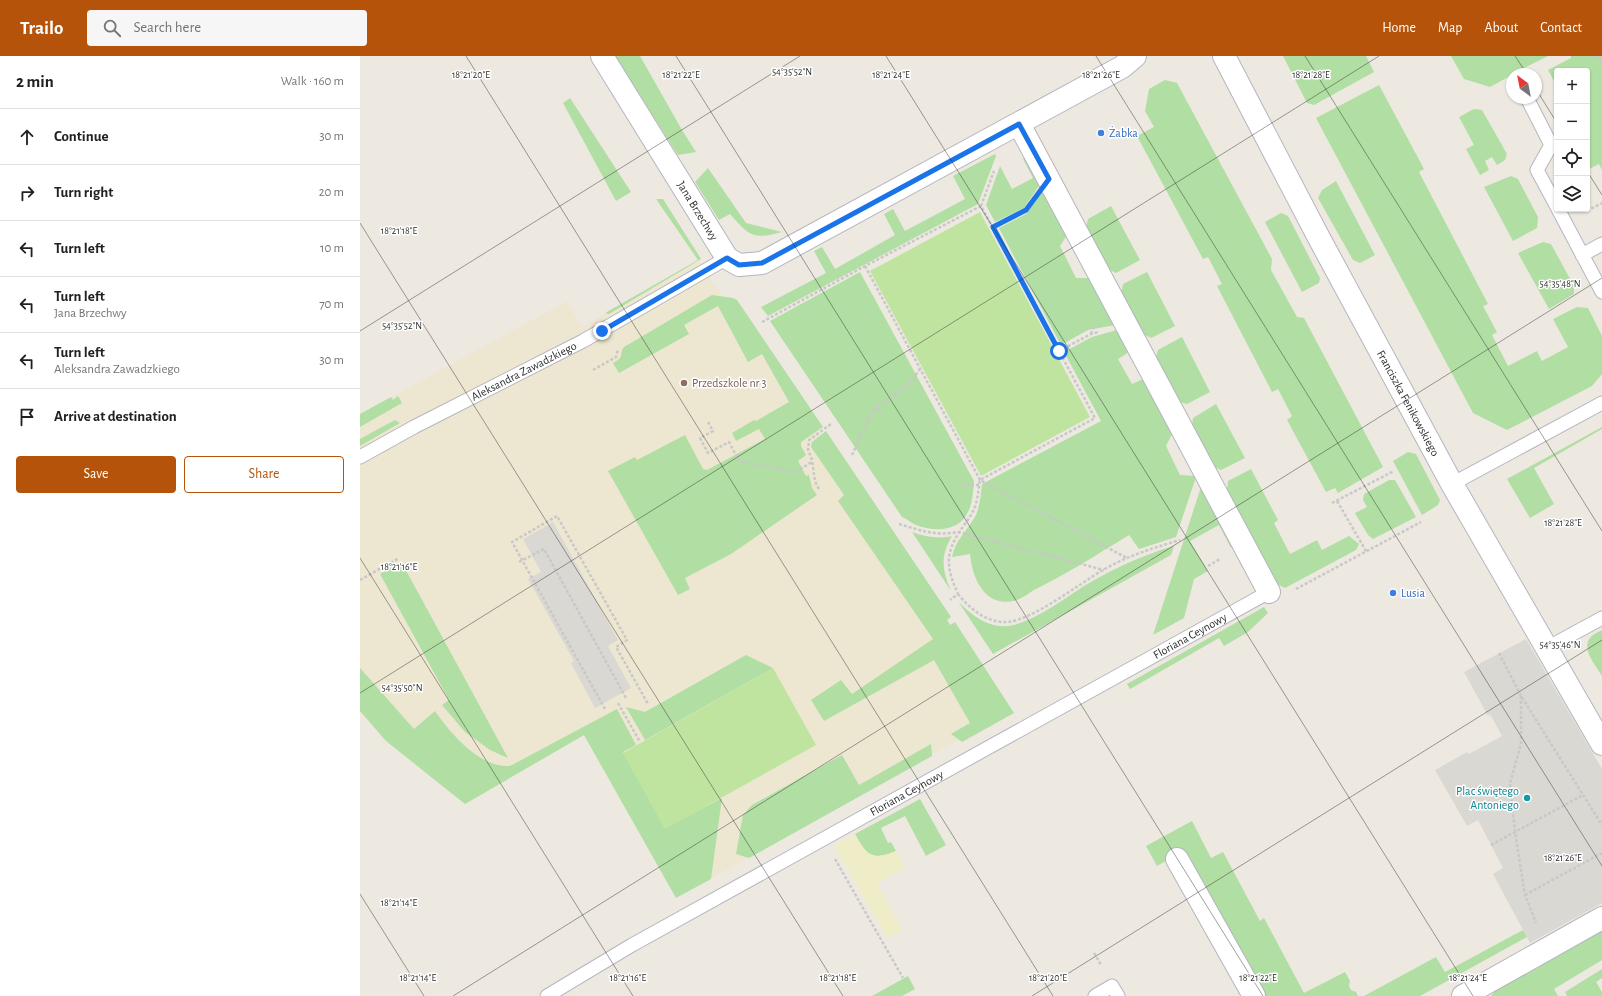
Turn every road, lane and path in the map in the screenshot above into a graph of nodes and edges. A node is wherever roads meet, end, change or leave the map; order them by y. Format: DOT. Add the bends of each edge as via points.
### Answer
graph roads {
  1 [pos="602,56"];
  2 [pos="1134,56"];
  3 [pos="1224,56"];
  4 [pos="1590,56"];
  5 [pos="1602,58"];
  6 [pos="1530,104"];
  7 [pos="1019,124"];
  8 [pos="1049,179"];
  9 [pos="1554,202"];
  10 [pos="1559,212"];
  11 [pos="993,227"];
  12 [pos="1602,244"];
  13 [pos="1582,255"];
  14 [pos="727,258"];
  15 [pos="865,266"];
  16 [pos="1602,292"];
  17 [pos="762,322"];
  18 [pos="1125,325"];
  19 [pos="619,344"];
  20 [pos="1059,351"];
  21 [pos="920,369"];
  22 [pos="593,370"];
  23 [pos="1602,404"];
  24 [pos="877,407"];
  25 [pos="882,415"];
  26 [pos="708,422"];
  27 [pos="831,424"];
  28 [pos="852,455"];
  29 [pos="360,457"];
  30 [pos="812,462"];
  31 [pos="1394,471"];
  32 [pos="980,480"];
  33 [pos="1452,484"];
  34 [pos="961,485"];
  35 [pos="979,485"];
  36 [pos="819,489"];
  37 [pos="1337,501"];
  38 [pos="1332,503"];
  39 [pos="1421,522"];
  40 [pos="899,524"];
  41 [pos="959,532"];
  42 [pos="1180,540"];
  43 [pos="1366,551"];
  44 [pos="399,558"];
  45 [pos="1127,558"];
  46 [pos="523,560"];
  47 [pos="519,562"];
  48 [pos="1104,570"];
  49 [pos="360,580"];
  50 [pos="1268,592"];
  51 [pos="1290,592"];
  52 [pos="958,594"];
  53 [pos="950,600"];
  54 [pos="1602,618"];
  55 [pos="1546,648"];
  56 [pos="1499,652"];
  57 [pos="1521,696"];
  58 [pos="626,698"];
  59 [pos="618,703"];
  60 [pos="648,704"];
  61 [pos="605,709"];
  62 [pos="640,742"];
  63 [pos="1602,744"];
  64 [pos="1583,795"];
  65 [pos="1602,825"];
  66 [pos="1515,832"];
  67 [pos="823,839"];
  68 [pos="1491,845"];
  69 [pos="1602,853"];
  70 [pos="1177,860"];
  71 [pos="1525,895"];
  72 [pos="1602,918"];
  73 [pos="1546,950"];
  74 [pos="1094,953"];
  75 [pos="1103,969"];
  76 [pos="903,978"];
  77 [pos="547,996"];
  78 [pos="1095,996"];
  79 [pos="1118,996"];
  80 [pos="1254,996"];
  81 [pos="1463,996"];
  1 -- 14 [label="street, Jana Brzechwy"];
  2 -- 7 [label="street" via="1122,67"];
  3 -- 33 [label="street, Franciszka Fenikowskiego"];
  4 -- 5 [label="path"];
  6 -- 9 [label="lane" via="1551,145 1537,170"];
  7 -- 8 [label="street"];
  7 -- 14 [label="street" via="762,263 739,265"];
  8 -- 11 [label="path" via="1026,210"];
  8 -- 18 [label="street"];
  10 -- 13 [label="lane"];
  11 -- 15 [label="path" via="981,206"];
  11 -- 20 [label="path" via="1038,316"];
  12 -- 13 [label="lane"];
  13 -- 16 [label="lane"];
  14 -- 29 [label="lane, Aleksandra Zawadzkiego" via="583,341"];
  15 -- 17 [label="path"];
  15 -- 21 [label="path"];
  18 -- 20 [label="path" via="1091,334"];
  18 -- 50 [label="street"];
  19 -- 22 [label="path" via="616,357"];
  20 -- 32 [label="path" via="1095,418"];
  21 -- 24 [label="path" via="910,383"];
  21 -- 32 [label="path"];
  23 -- 33 [label="lane"];
  24 -- 25 [label="path"];
  24 -- 28 [label="path" via="869,417"];
  26 -- 30 [label="path" via="713,431 700,438 708,453 729,442 739,461 795,472"];
  27 -- 30 [label="path" via="809,440 808,451"];
  30 -- 36 [label="path" via="815,484"];
  31 -- 37 [label="path"];
  32 -- 35 [label="path"];
  32 -- 45 [label="path"];
  33 -- 55 [label="street, Franciszka Fenikowskiego"];
  34 -- 35 [label="path"];
  35 -- 41 [label="path" via="972,513"];
  37 -- 38 [label="path"];
  37 -- 43 [label="path"];
  39 -- 43 [label="path"];
  40 -- 41 [label="path" via="926,532"];
  41 -- 48 [label="path"];
  41 -- 52 [label="path" via="948,560"];
  42 -- 45 [label="path"];
  43 -- 51 [label="path"];
  44 -- 49 [label="path"];
  45 -- 48 [label="path"];
  46 -- 47 [label="path"];
  46 -- 58 [label="path" via="544,549"];
  46 -- 60 [label="path" via="512,542 557,516 627,640 616,647"];
  46 -- 61 [label="path"];
  48 -- 52 [label="path" via="1025,617 1008,622 999,622 980,615"];
  50 -- 67 [label="lane, Floriana Ceynowy"];
  52 -- 53 [label="path"];
  54 -- 55 [label="lane"];
  55 -- 63 [label="street, Franciszka Fenikowskiego"];
  56 -- 57 [label="path"];
  57 -- 64 [label="path"];
  57 -- 66 [label="path" via="1521,744 1510,783"];
  59 -- 62 [label="path"];
  64 -- 65 [label="path"];
  64 -- 66 [label="path"];
  66 -- 68 [label="path"];
  66 -- 71 [label="path"];
  67 -- 76 [label="path"];
  67 -- 77 [label="lane, Floriana Ceynowy" via="632,945"];
  69 -- 71 [label="path"];
  70 -- 80 [label="street"];
  71 -- 73 [label="path"];
  72 -- 73 [label="street"];
  73 -- 81 [label="street"];
  74 -- 75 [label="path"];
  78 -- 79 [label="lane" via="1112,986"];
}
